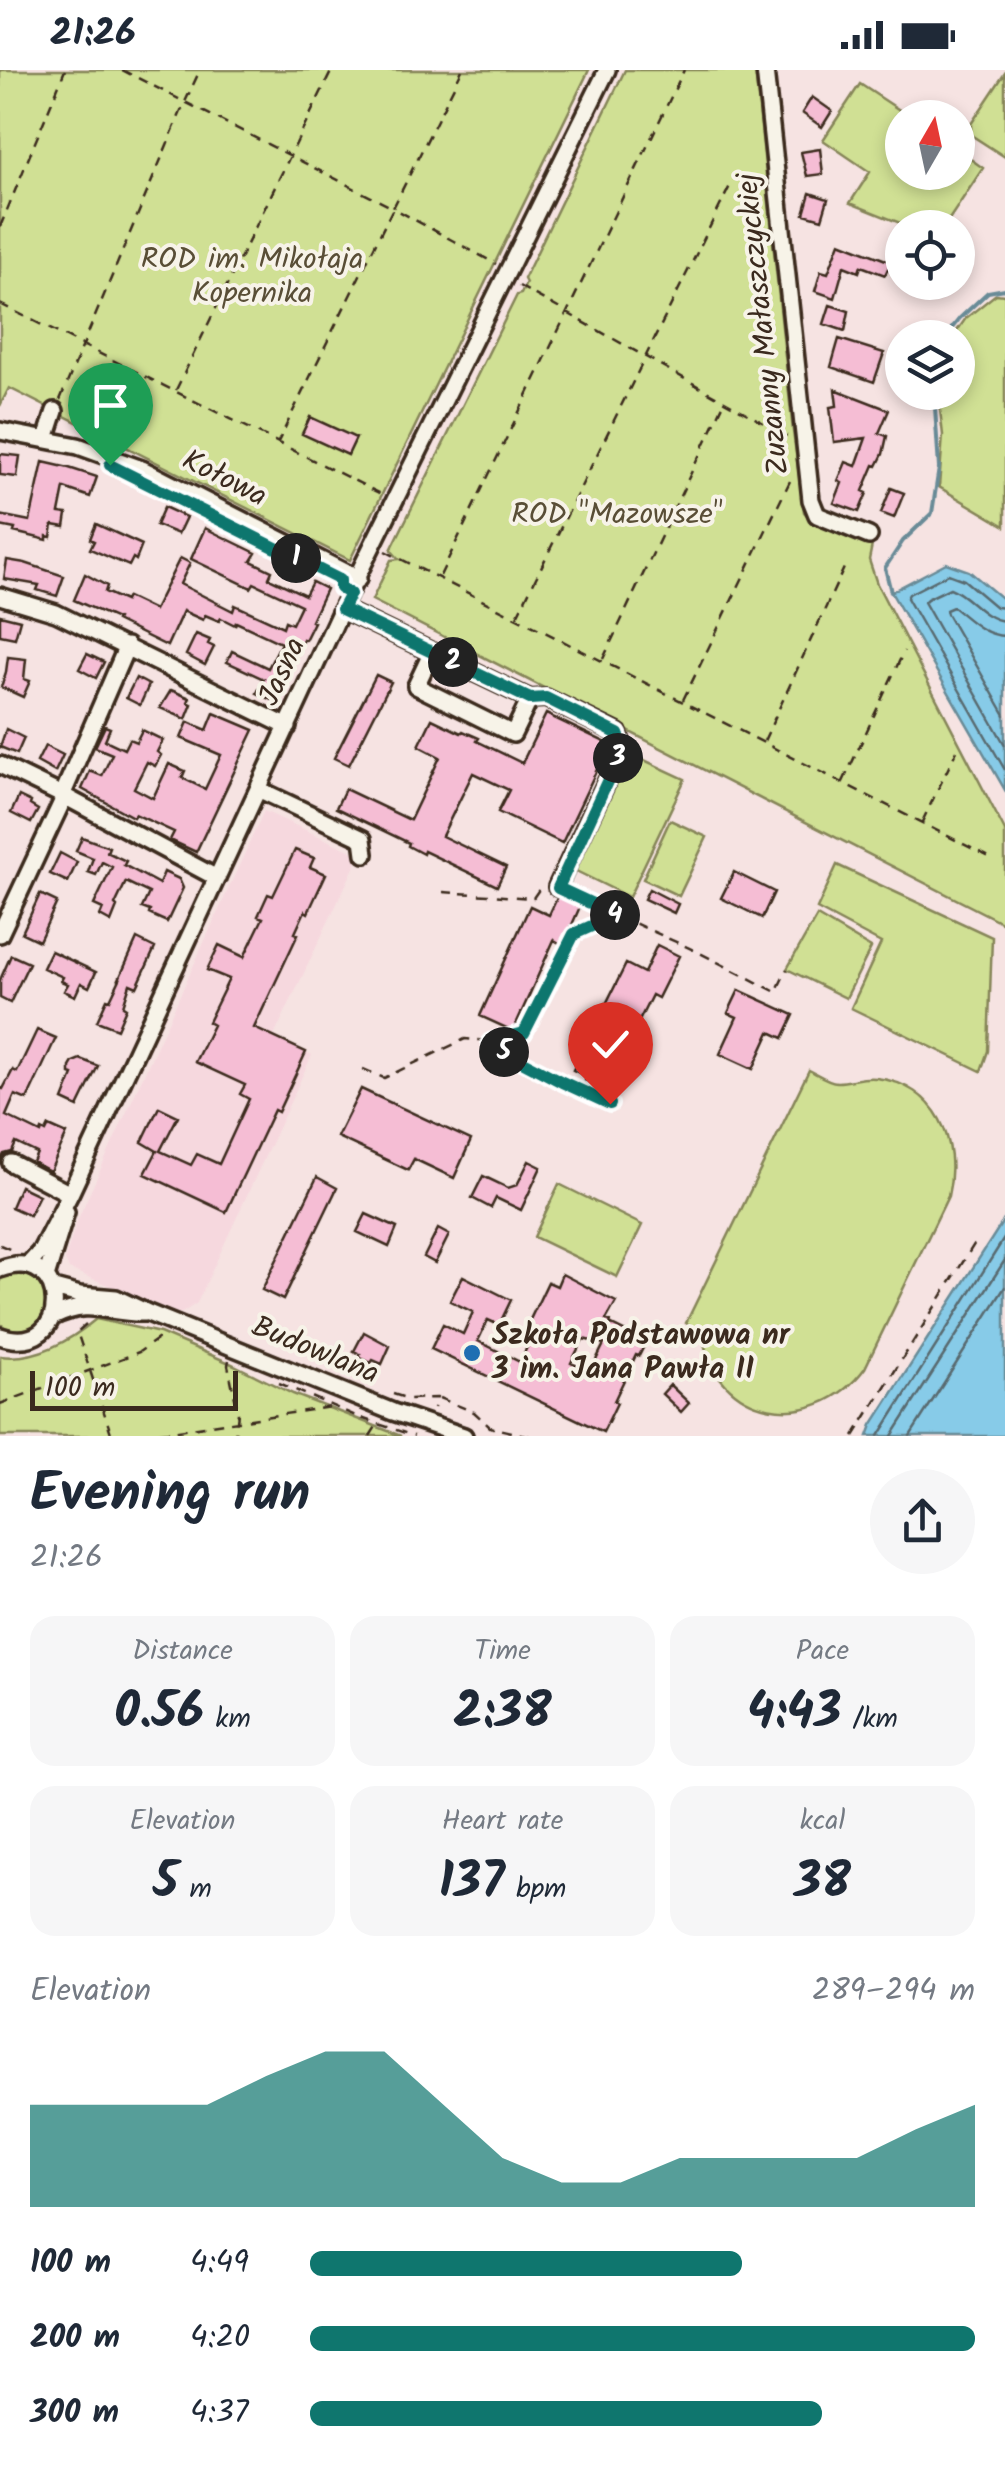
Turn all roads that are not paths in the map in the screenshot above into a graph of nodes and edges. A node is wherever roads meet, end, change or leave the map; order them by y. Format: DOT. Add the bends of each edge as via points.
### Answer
graph roads {
  1 [pos="607,70"];
  2 [pos="765,70"];
  3 [pos="55,411"];
  4 [pos="0,431"];
  5 [pos="46,439"];
  6 [pos="870,536"];
  7 [pos="358,579"];
  8 [pos="0,596"];
  9 [pos="342,609"];
  10 [pos="126,646"];
  11 [pos="432,652"];
  12 [pos="530,699"];
  13 [pos="288,727"];
  14 [pos="0,766"];
  15 [pos="258,789"];
  16 [pos="64,796"];
  17 [pos="365,854"];
  18 [pos="216,878"];
  19 [pos="558,888"];
  20 [pos="0,934"];
  21 [pos="11,1163"];
  22 [pos="70,1194"];
  23 [pos="28,1266"];
  24 [pos="0,1269"];
  25 [pos="50,1282"];
  26 [pos="148,1313"];
  27 [pos="53,1318"];
  28 [pos="0,1336"];
  29 [pos="464,1436"];
  1 -- 7 [label="street, Jasna"];
  2 -- 6 [label="street, Zuzanny Małaszczyckiej" via="810,500 817,515"];
  3 -- 5 [label="street"];
  4 -- 5 [label="street, Kołowa"];
  5 -- 7 [label="street, Kołowa" via="142,469"];
  7 -- 9 [label="street, Jasna"];
  8 -- 10 [label="street"];
  9 -- 11 [label="street"];
  9 -- 13 [label="street, Jasna"];
  10 -- 13 [label="street"];
  10 -- 16 [label="street"];
  11 -- 12 [label="street"];
  11 -- 12 [label="street" via="416,686 513,734"];
  12 -- 19 [label="street" via="546,698 618,734 623,747"];
  13 -- 15 [label="street, Jasna"];
  14 -- 16 [label="street"];
  15 -- 17 [label="street" via="363,839"];
  15 -- 18 [label="street, Jasna"];
  16 -- 18 [label="street"];
  16 -- 20 [label="street"];
  18 -- 22 [label="street, Jasna"];
  21 -- 22 [label="street"];
  22 -- 23 [label="street, Jasna"];
  22 -- 25 [label="street, Jasna"];
  23 -- 24 [label="street"];
  23 -- 25 [label="street"];
  25 -- 26 [label="street, Budowlana"];
  25 -- 27 [label="street, Jasna"];
  26 -- 27 [label="street, Budowlana" via="88,1307"];
  26 -- 29 [label="street, Budowlana"];
  27 -- 28 [label="street, Budowlana" via="26,1340"];
}
